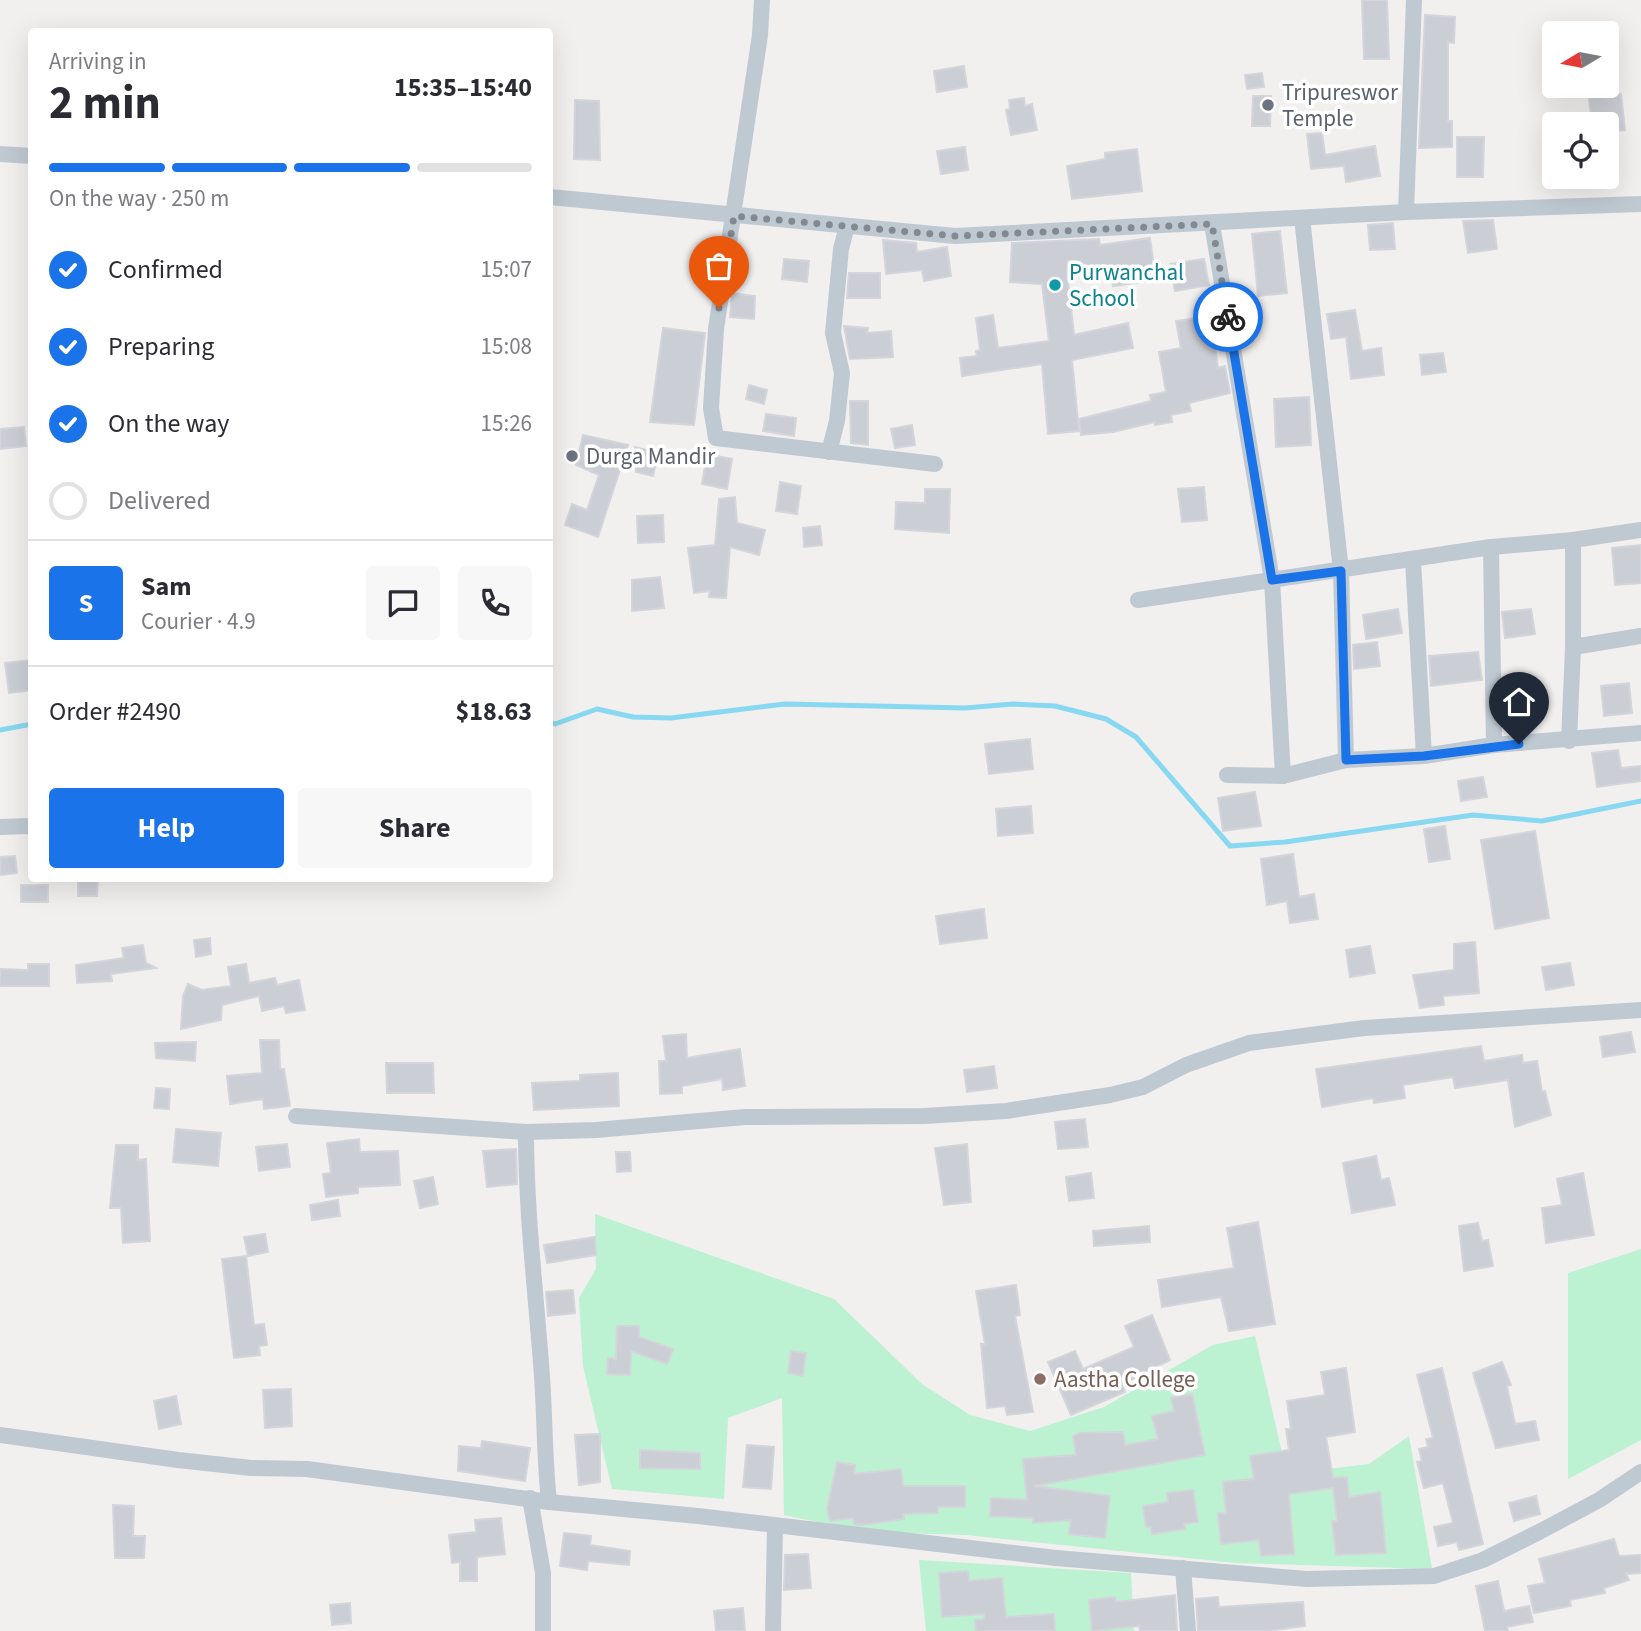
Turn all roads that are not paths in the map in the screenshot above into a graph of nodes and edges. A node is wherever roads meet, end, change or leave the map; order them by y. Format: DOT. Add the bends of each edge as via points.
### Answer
graph roads {
  1 [pos="762,0"];
  2 [pos="1414,0"];
  3 [pos="0,154"];
  4 [pos="28,156"];
  5 [pos="553,197"];
  6 [pos="1641,204"];
  7 [pos="1406,212"];
  8 [pos="734,216"];
  9 [pos="1302,218"];
  10 [pos="1212,224"];
  11 [pos="847,226"];
  12 [pos="829,452"];
  13 [pos="935,464"];
  14 [pos="1641,530"];
  15 [pos="1573,540"];
  16 [pos="1491,547"];
  17 [pos="1413,561"];
  18 [pos="1341,571"];
  19 [pos="1272,580"];
  20 [pos="1138,600"];
  21 [pos="1641,636"];
  22 [pos="1573,647"];
  23 [pos="1641,733"];
  24 [pos="1569,741"];
  25 [pos="1494,745"];
  26 [pos="1424,756"];
  27 [pos="1346,760"];
  28 [pos="1227,775"];
  29 [pos="1283,776"];
  30 [pos="28,826"];
  31 [pos="0,827"];
  32 [pos="1641,1010"];
  33 [pos="296,1116"];
  34 [pos="526,1132"];
  35 [pos="0,1435"];
  36 [pos="1641,1472"];
  37 [pos="530,1498"];
  38 [pos="549,1503"];
  39 [pos="775,1526"];
  40 [pos="1183,1568"];
  41 [pos="543,1631"];
  42 [pos="773,1631"];
  43 [pos="1188,1631"];
  1 -- 8 [label="street"];
  2 -- 7 [label="street"];
  3 -- 4 [label="street"];
  5 -- 8 [label="street"];
  6 -- 7 [label="street"];
  7 -- 9 [label="street"];
  8 -- 11 [label="street"];
  8 -- 12 [label="street" via="716,329 711,408 716,438"];
  9 -- 10 [label="street"];
  9 -- 18 [label="street"];
  10 -- 11 [label="street" via="955,236"];
  10 -- 19 [label="street"];
  11 -- 12 [label="street" via="833,333 842,373"];
  12 -- 13 [label="street"];
  14 -- 15 [label="street"];
  15 -- 16 [label="street"];
  15 -- 22 [label="street"];
  16 -- 17 [label="street"];
  16 -- 25 [label="street"];
  17 -- 18 [label="street"];
  17 -- 26 [label="street"];
  18 -- 19 [label="street"];
  18 -- 27 [label="street"];
  19 -- 20 [label="street"];
  19 -- 29 [label="street"];
  21 -- 22 [label="street"];
  22 -- 24 [label="street"];
  23 -- 24 [label="street"];
  24 -- 25 [label="street"];
  25 -- 26 [label="street"];
  26 -- 27 [label="street"];
  27 -- 29 [label="street"];
  28 -- 29 [label="street"];
  30 -- 31 [label="street"];
  32 -- 34 [label="street" via="1364,1028 1249,1043 1186,1065 1143,1087 1033,1108 924,1116 745,1117"];
  33 -- 34 [label="street"];
  34 -- 38 [label="street" via="529,1237"];
  35 -- 37 [label="street" via="178,1460 307,1469"];
  36 -- 40 [label="street" via="1538,1532 1434,1576 1307,1579"];
  37 -- 38 [label="street"];
  37 -- 41 [label="street" via="543,1573"];
  38 -- 39 [label="street"];
  39 -- 40 [label="street"];
  39 -- 42 [label="street"];
  40 -- 43 [label="street"];
}
